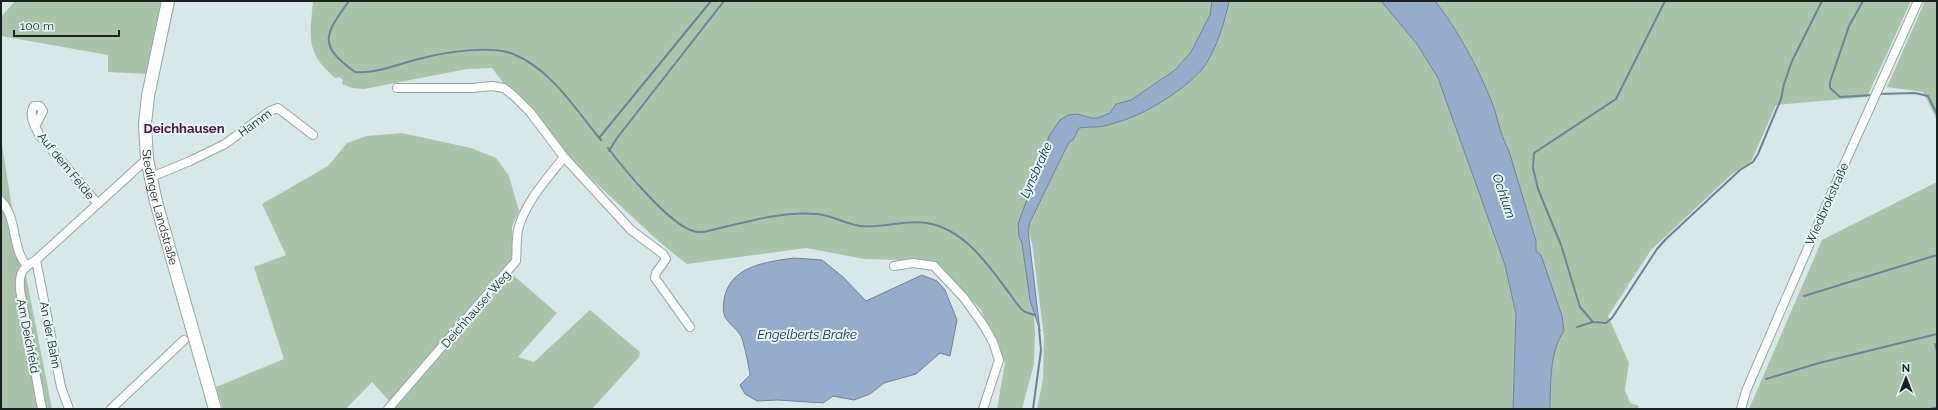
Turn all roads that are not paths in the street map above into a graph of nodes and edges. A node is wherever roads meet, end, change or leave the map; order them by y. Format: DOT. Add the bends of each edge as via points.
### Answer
graph roads {
  1 [pos="168,1"];
  2 [pos="1918,1"];
  3 [pos="397,88"];
  4 [pos="35,127"];
  5 [pos="313,135"];
  6 [pos="564,157"];
  7 [pos="147,159"];
  8 [pos="149,178"];
  9 [pos="1,201"];
  10 [pos="98,204"];
  11 [pos="36,260"];
  12 [pos="26,265"];
  13 [pos="894,266"];
  14 [pos="690,327"];
  15 [pos="184,340"];
  16 [pos="42,409"];
  17 [pos="69,409"];
  18 [pos="111,409"];
  19 [pos="216,409"];
  20 [pos="388,409"];
  21 [pos="983,409"];
  22 [pos="1741,409"];
  1 -- 7 [label="main road, Stedinger Landstraße" via="148,96 145,124"];
  2 -- 22 [label="street, Wiedbrokstraße" via="1839,176"];
  3 -- 6 [label="street" via="504,88 530,112"];
  4 -- 10 [label="street, Auf dem Felde"];
  5 -- 8 [label="street, Hamm" via="278,108 270,110 225,144"];
  6 -- 14 [label="street" via="631,230 663,254 666,259 655,278"];
  6 -- 20 [label="street, Deichhauser Weg" via="526,210 518,230 516,261"];
  7 -- 8 [label="main road, Stedinger Landstraße"];
  7 -- 10 [label="street"];
  8 -- 19 [label="main road, Stedinger Landstraße"];
  9 -- 12 [label="street" via="9,212 19,253"];
  10 -- 11 [label="street"];
  11 -- 12 [label="street"];
  11 -- 17 [label="street, An der Bahn" via="61,387"];
  12 -- 16 [label="street, Am Deichfeld" via="20,277 20,290"];
  13 -- 21 [label="street" via="913,263 934,266 964,298 984,326 999,360"];
  15 -- 18 [label="street"];
}
